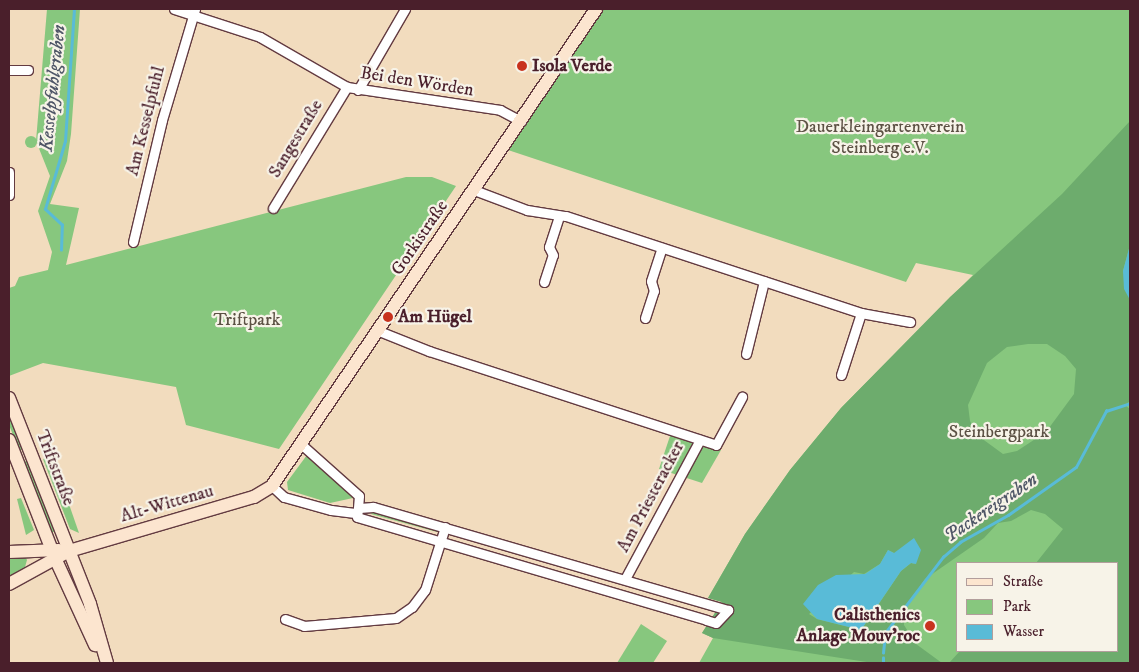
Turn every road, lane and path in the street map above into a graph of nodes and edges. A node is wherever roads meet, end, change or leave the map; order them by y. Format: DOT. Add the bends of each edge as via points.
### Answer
graph roads {
  1 [pos="174,9"];
  2 [pos="405,9"];
  3 [pos="596,9"];
  4 [pos="194,12"];
  5 [pos="9,70"];
  6 [pos="28,70"];
  7 [pos="347,87"];
  8 [pos="358,90"];
  9 [pos="520,121"];
  10 [pos="9,172"];
  11 [pos="474,190"];
  12 [pos="9,195"];
  13 [pos="273,208"];
  14 [pos="559,216"];
  15 [pos="133,242"];
  16 [pos="662,248"];
  17 [pos="764,281"];
  18 [pos="544,282"];
  19 [pos="861,313"];
  20 [pos="645,318"];
  21 [pos="910,322"];
  22 [pos="380,331"];
  23 [pos="746,354"];
  24 [pos="841,374"];
  25 [pos="742,397"];
  26 [pos="9,398"];
  27 [pos="9,440"];
  28 [pos="700,440"];
  29 [pos="302,445"];
  30 [pos="30,453"];
  31 [pos="15,458"];
  32 [pos="272,486"];
  33 [pos="358,510"];
  34 [pos="445,527"];
  35 [pos="440,543"];
  36 [pos="26,549"];
  37 [pos="69,551"];
  38 [pos="9,552"];
  39 [pos="53,554"];
  40 [pos="31,570"];
  41 [pos="612,576"];
  42 [pos="625,579"];
  43 [pos="9,584"];
  44 [pos="608,591"];
  45 [pos="285,619"];
  46 [pos="106,663"];
  1 -- 4 [label="street, Bei den Wörden"];
  2 -- 8 [label="street"];
  3 -- 9 [label="main road, Gorkistraße"];
  4 -- 7 [label="street, Bei den Wörden" via="260,37"];
  4 -- 15 [label="street, Am Kesselpfuhl" via="164,112"];
  5 -- 6 [label="street"];
  7 -- 8 [label="street, Bei den Wörden"];
  7 -- 13 [label="street, Sangestraße"];
  8 -- 9 [label="street, Bei den Wörden" via="500,110"];
  9 -- 11 [label="main road, Gorkistraße"];
  10 -- 12 [label="street"];
  11 -- 14 [label="street" via="527,210"];
  11 -- 22 [label="main road, Gorkistraße"];
  14 -- 16 [label="street"];
  14 -- 18 [label="street" via="549,247 553,255"];
  16 -- 17 [label="street"];
  16 -- 20 [label="street" via="651,281 654,291"];
  17 -- 19 [label="street"];
  17 -- 23 [label="street" via="753,317 755,328"];
  19 -- 21 [label="street"];
  19 -- 24 [label="street"];
  22 -- 28 [label="street" via="421,348"];
  22 -- 29 [label="main road, Gorkistraße"];
  25 -- 28 [label="street, Am Priesteracker" via="716,445"];
  26 -- 30 [label="main road, Triftstraße"];
  27 -- 31 [label="main road, Triftstraße"];
  28 -- 42 [label="street, Am Priesteracker"];
  29 -- 32 [label="main road, Gorkistraße"];
  29 -- 33 [label="street" via="359,496"];
  30 -- 31 [label="main road"];
  30 -- 37 [label="main road, Triftstraße"];
  31 -- 39 [label="main road, Triftstraße"];
  32 -- 33 [label="street" via="284,497 331,510"];
  32 -- 37 [label="main road, Alt-Wittenau" via="254,497"];
  33 -- 34 [label="street" via="373,507"];
  33 -- 35 [label="street" via="357,517 368,522"];
  34 -- 35 [label="street"];
  34 -- 41 [label="street"];
  35 -- 44 [label="street"];
  35 -- 45 [label="street" via="425,590 412,607 396,618 304,626"];
  36 -- 38 [label="main road, Alt-Wittenau"];
  36 -- 39 [label="main road, Alt-Wittenau"];
  36 -- 40 [label="main road"];
  37 -- 39 [label="main road, Alt-Wittenau"];
  37 -- 46 [label="main road, Triftstraße" via="90,604"];
  39 -- 40 [label="main road, Alt-Wittenau"];
  39 -- 46 [label="main road, Triftstraße"];
  40 -- 43 [label="main road, Alt-Wittenau"];
  41 -- 42 [label="street"];
  41 -- 44 [label="street"];
  42 -- 44 [label="street" via="728,610 716,623"];
}
